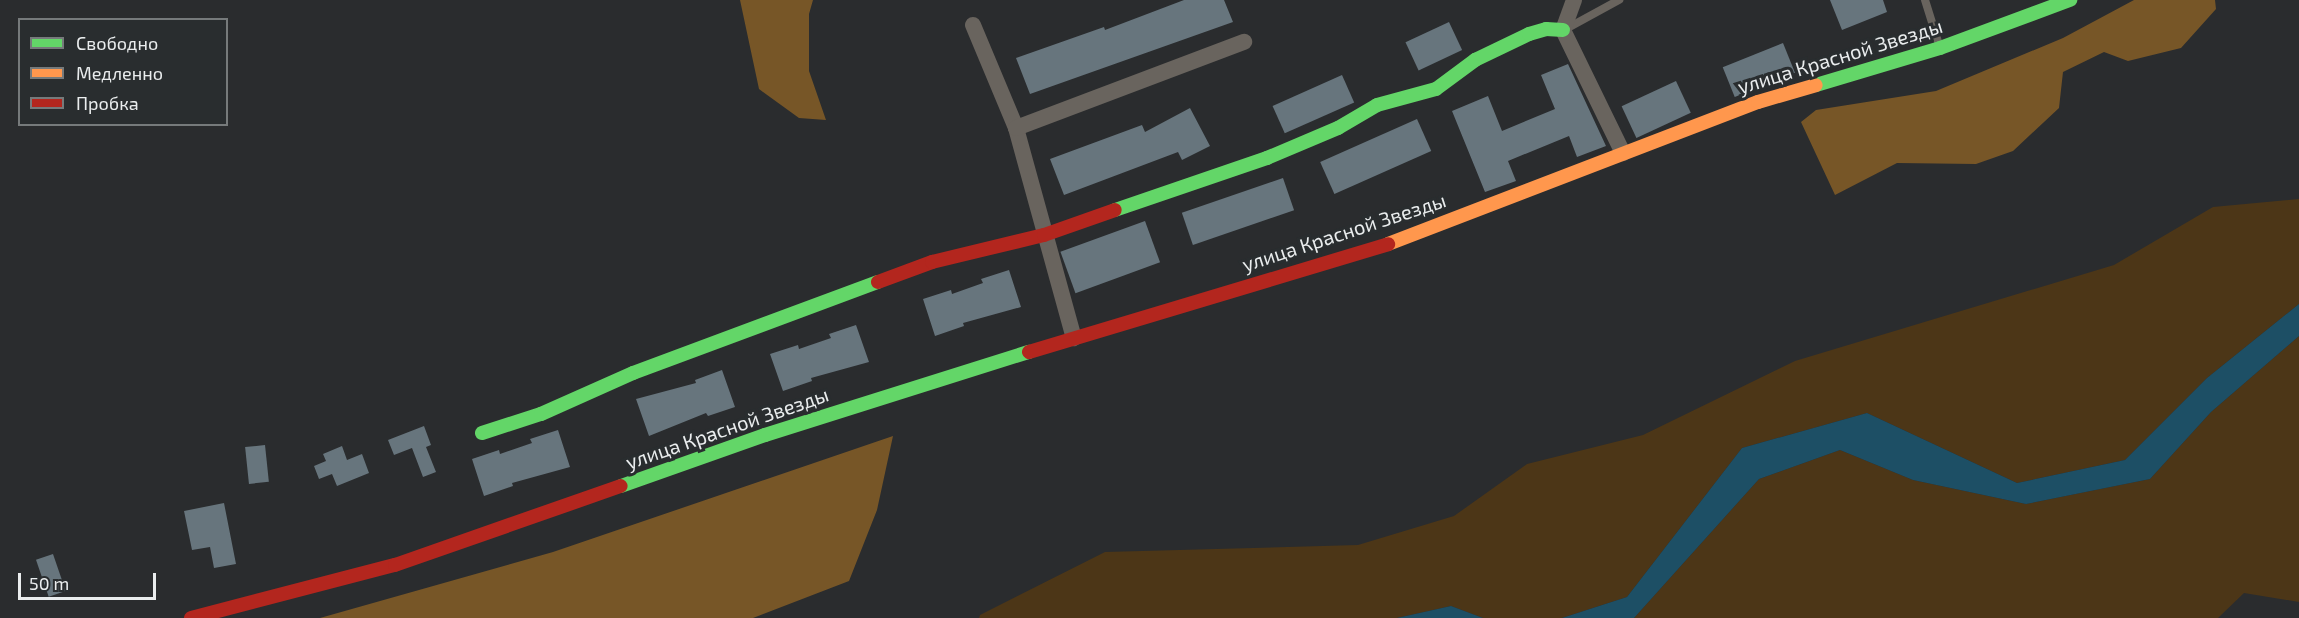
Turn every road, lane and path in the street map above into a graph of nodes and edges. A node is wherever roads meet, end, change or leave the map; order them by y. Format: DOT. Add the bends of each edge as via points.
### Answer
graph roads {
  1 [pos="1574,0"];
  2 [pos="1619,0"];
  3 [pos="1924,0"];
  4 [pos="2070,0"];
  5 [pos="973,25"];
  6 [pos="1563,30"];
  7 [pos="1244,42"];
  8 [pos="1940,48"];
  9 [pos="1016,128"];
  10 [pos="1623,153"];
  11 [pos="1044,235"];
  12 [pos="1074,338"];
  13 [pos="482,433"];
  14 [pos="191,618"];
  1 -- 6 [label="street"];
  2 -- 6 [label="lane"];
  3 -- 8 [label="lane"];
  4 -- 8 [label="street, улица Красной Звезды"];
  5 -- 9 [label="street"];
  6 -- 10 [label="street"];
  6 -- 11 [label="street" via="1529,34 1475,60 1436,89 1377,105 1338,128 1266,158"];
  7 -- 9 [label="street"];
  8 -- 10 [label="street, улица Красной Звезды" via="1758,102"];
  9 -- 11 [label="street"];
  10 -- 12 [label="street, улица Красной Звезды" via="1407,238"];
  11 -- 12 [label="street"];
  11 -- 13 [label="street" via="932,262 633,373 541,414"];
  12 -- 14 [label="street, улица Красной Звезды" via="765,435 395,565"];
}
